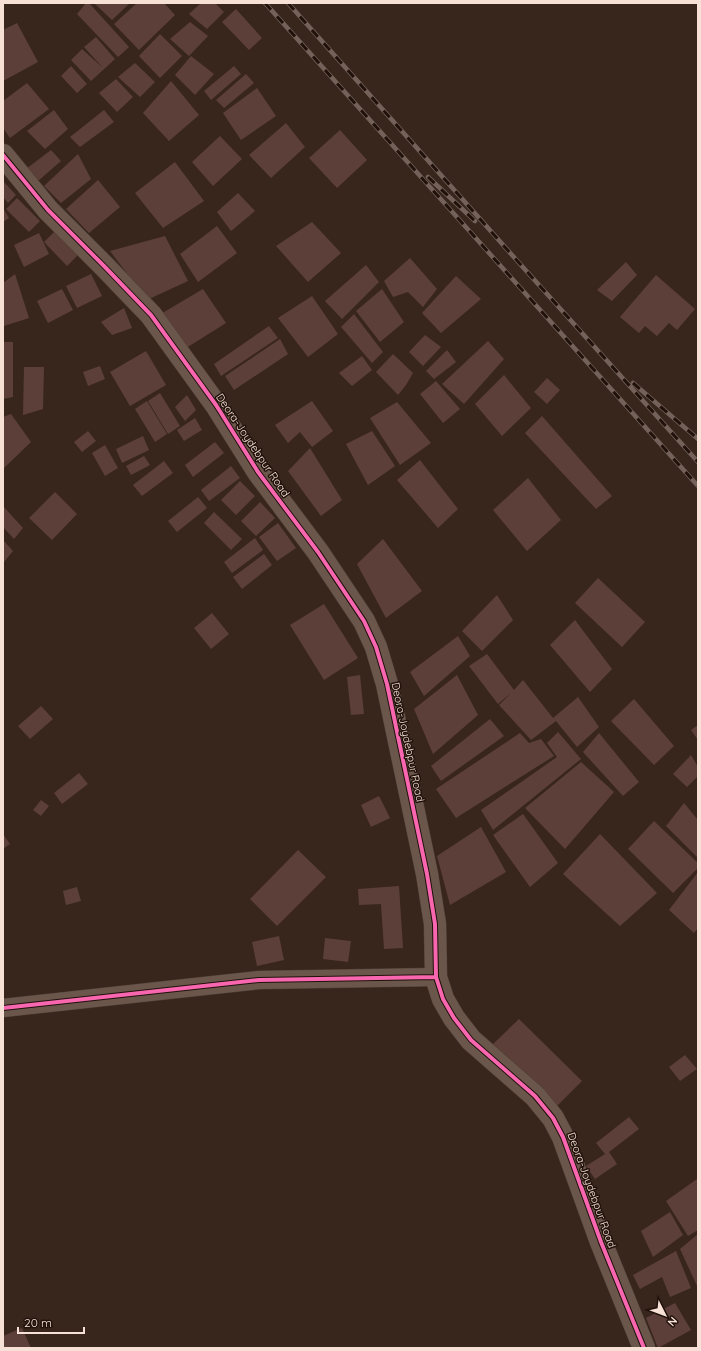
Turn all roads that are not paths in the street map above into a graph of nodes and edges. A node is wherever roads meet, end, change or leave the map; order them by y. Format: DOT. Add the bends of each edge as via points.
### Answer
graph roads {
  1 [pos="3,155"];
  2 [pos="436,977"];
  3 [pos="3,1008"];
  4 [pos="644,1348"];
  1 -- 2 [label="street, Deora-Joydebpur Road" via="48,210 151,315 364,621 376,647 387,684 427,874 435,924"];
  2 -- 3 [label="street" via="259,980"];
  2 -- 4 [label="street, Deora-Joydebpur Road" via="443,999 471,1040 535,1096 553,1118 563,1137 601,1242"];
}
